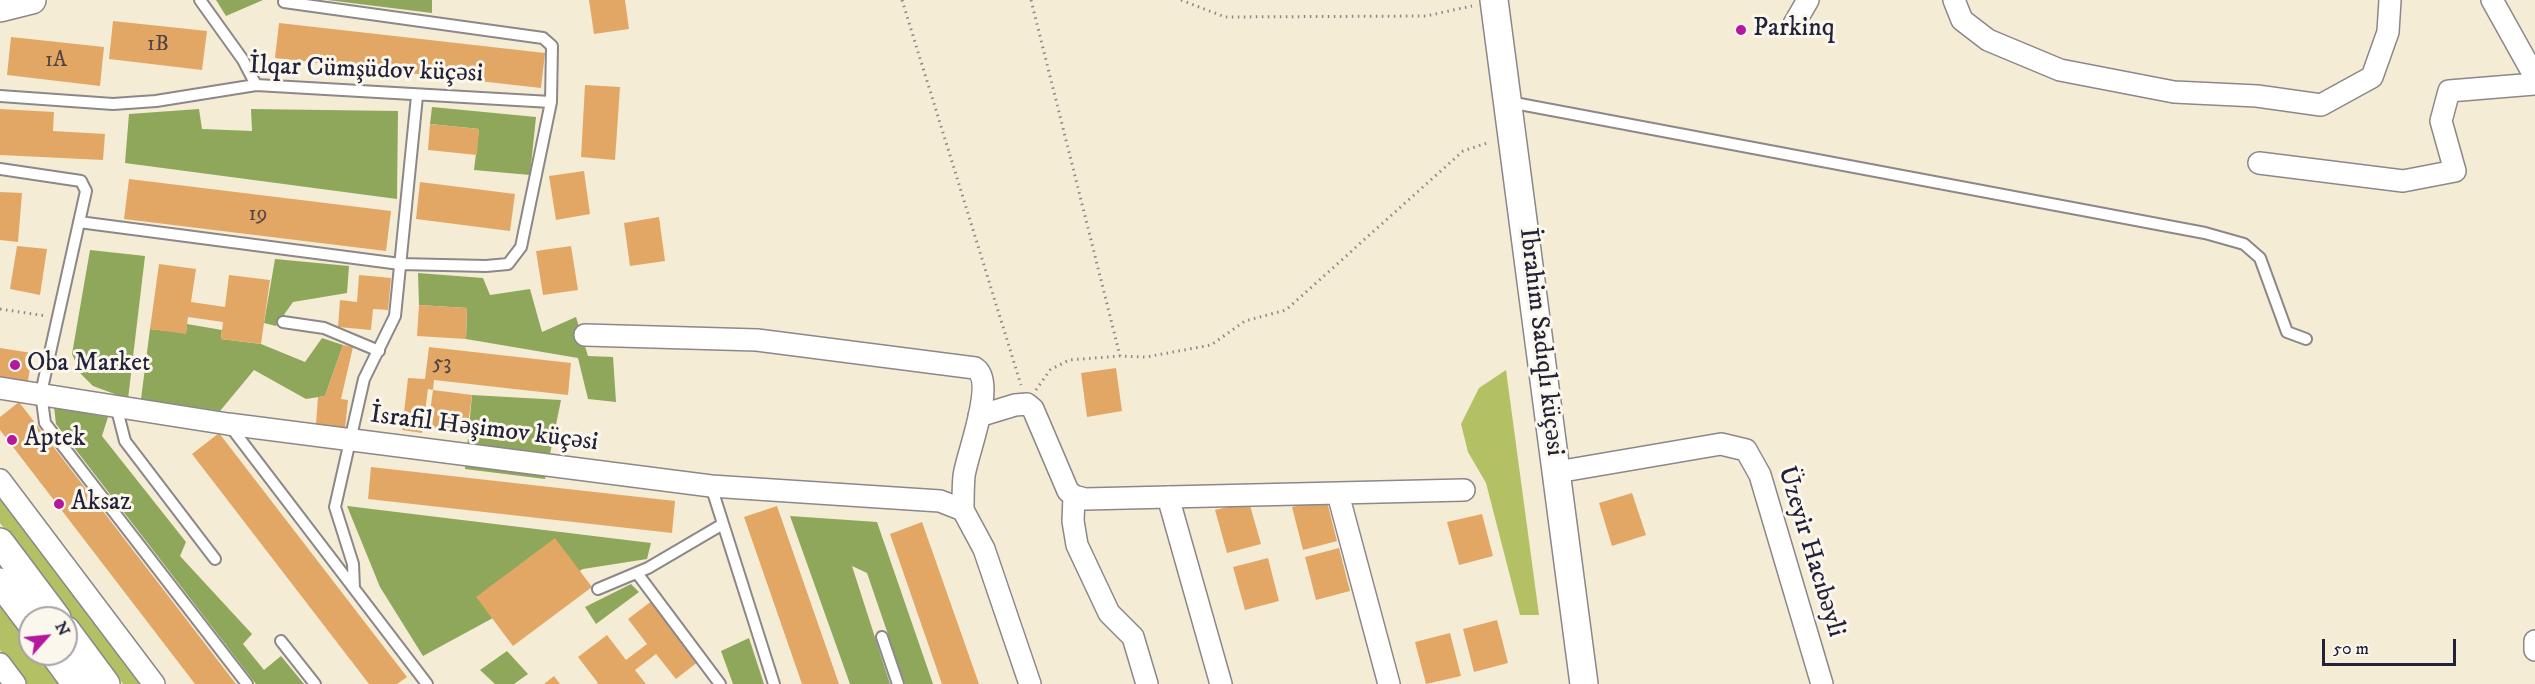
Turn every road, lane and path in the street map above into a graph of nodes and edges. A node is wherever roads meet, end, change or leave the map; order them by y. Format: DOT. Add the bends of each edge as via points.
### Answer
graph roads {
  1 [pos="32,0"];
  2 [pos="200,0"];
  3 [pos="902,0"];
  4 [pos="1031,0"];
  5 [pos="1181,0"];
  6 [pos="1494,0"];
  7 [pos="1808,0"];
  8 [pos="1954,0"];
  9 [pos="2390,0"];
  10 [pos="2492,0"];
  11 [pos="284,2"];
  12 [pos="0,8"];
  13 [pos="1794,24"];
  14 [pos="2535,77"];
  15 [pos="2535,84"];
  16 [pos="256,85"];
  17 [pos="0,96"];
  18 [pos="417,96"];
  19 [pos="1509,101"];
  20 [pos="551,102"];
  21 [pos="1513,135"];
  22 [pos="2259,163"];
  23 [pos="0,169"];
  24 [pos="79,222"];
  25 [pos="400,264"];
  26 [pos="0,309"];
  27 [pos="57,318"];
  28 [pos="283,322"];
  29 [pos="585,335"];
  30 [pos="2306,339"];
  31 [pos="379,351"];
  32 [pos="1120,356"];
  33 [pos="0,388"];
  34 [pos="41,393"];
  35 [pos="1027,404"];
  36 [pos="116,406"];
  37 [pos="979,416"];
  38 [pos="228,424"];
  39 [pos="352,440"];
  40 [pos="1557,472"];
  41 [pos="0,480"];
  42 [pos="711,486"];
  43 [pos="1464,490"];
  44 [pos="1338,494"];
  45 [pos="1074,496"];
  46 [pos="1168,497"];
  47 [pos="963,510"];
  48 [pos="723,524"];
  49 [pos="0,542"];
  50 [pos="215,559"];
  51 [pos="637,573"];
  52 [pos="0,582"];
  53 [pos="354,588"];
  54 [pos="598,589"];
  55 [pos="18,606"];
  56 [pos="48,606"];
  57 [pos="882,637"];
  58 [pos="281,641"];
  59 [pos="2535,641"];
  60 [pos="78,646"];
  61 [pos="2535,650"];
  62 [pos="0,664"];
  63 [pos="63,666"];
  64 [pos="15,684"];
  65 [pos="76,684"];
  66 [pos="106,684"];
  67 [pos="154,684"];
  68 [pos="247,684"];
  69 [pos="315,684"];
  70 [pos="427,684"];
  71 [pos="720,684"];
  72 [pos="774,684"];
  73 [pos="898,684"];
  74 [pos="1030,684"];
  75 [pos="1147,684"];
  76 [pos="1221,684"];
  77 [pos="1389,684"];
  78 [pos="1584,684"];
  79 [pos="1822,684"];
  1 -- 12 [label="street"];
  2 -- 16 [label="lane"];
  3 -- 35 [label="path"];
  4 -- 32 [label="path"];
  5 -- 6 [label="path" via="1225,17 1426,16"];
  6 -- 19 [label="street, İbrahim Sadıqlı küçəsi"];
  7 -- 13 [label="street"];
  8 -- 9 [label="street" via="1962,20 1988,40 2060,70 2174,92 2258,96 2321,105 2372,77 2388,32"];
  10 -- 14 [label="street"];
  11 -- 20 [label="lane" via="543,38 552,46"];
  15 -- 22 [label="street" via="2449,91 2441,121 2455,171 2403,182"];
  16 -- 17 [label="lane, İlqar Cümşüdov küçəsi" via="113,104"];
  16 -- 18 [label="lane, İlqar Cümşüdov küçəsi"];
  18 -- 20 [label="lane, İlqar Cümşüdov küçəsi"];
  18 -- 25 [label="lane"];
  19 -- 21 [label="street, İbrahim Sadıqlı küçəsi"];
  19 -- 30 [label="lane" via="2194,230 2244,244 2260,258 2287,332"];
  20 -- 25 [label="lane" via="521,247 508,264"];
  21 -- 32 [label="path" via="1462,151 1286,310 1245,321 1211,345 1146,357"];
  21 -- 40 [label="street, İbrahim Sadıqlı küçəsi"];
  23 -- 24 [label="lane" via="81,181 86,191"];
  24 -- 25 [label="lane"];
  24 -- 27 [label="lane"];
  25 -- 31 [label="lane" via="395,316"];
  26 -- 27 [label="path"];
  27 -- 34 [label="lane"];
  28 -- 31 [label="lane" via="324,328"];
  29 -- 37 [label="street" via="757,340 975,368 984,381"];
  31 -- 39 [label="lane" via="364,379"];
  32 -- 35 [label="path" via="1069,360 1050,370"];
  33 -- 34 [label="street, İsrafil Həşimov küçəsi"];
  34 -- 36 [label="street, İsrafil Həşimov küçəsi"];
  34 -- 68 [label="lane" via="45,423"];
  35 -- 37 [label="street"];
  35 -- 45 [label="street" via="1033,409"];
  36 -- 38 [label="street, İsrafil Həşimov küçəsi"];
  36 -- 50 [label="lane" via="125,441"];
  37 -- 47 [label="street" via="964,476"];
  38 -- 39 [label="street, İsrafil Həşimov küçəsi"];
  38 -- 53 [label="lane"];
  39 -- 42 [label="street, İsrafil Həşimov küçəsi"];
  39 -- 53 [label="lane" via="335,507 353,564"];
  40 -- 78 [label="street, İbrahim Sadıqlı küçəsi"];
  40 -- 79 [label="street, Üzeyir Hacıbəyli" via="1721,444 1746,450 1760,475"];
  41 -- 67 [label="street"];
  42 -- 47 [label="street, İsrafil Həşimov küçəsi" via="940,501"];
  42 -- 48 [label="lane"];
  43 -- 44 [label="street"];
  44 -- 46 [label="street"];
  44 -- 77 [label="street"];
  45 -- 46 [label="street"];
  45 -- 75 [label="street" via="1077,546 1109,613 1133,637"];
  46 -- 76 [label="street"];
  47 -- 74 [label="street" via="984,549"];
  48 -- 51 [label="lane"];
  48 -- 72 [label="lane"];
  49 -- 56 [label="street"];
  51 -- 54 [label="lane"];
  51 -- 71 [label="lane"];
  52 -- 55 [label="street"];
  53 -- 70 [label="lane"];
  57 -- 73 [label="lane"];
  58 -- 69 [label="lane"];
  59 -- 61 [label="street"];
  60 -- 66 [label="street"];
  62 -- 64 [label="street"];
  63 -- 65 [label="street"];
}
